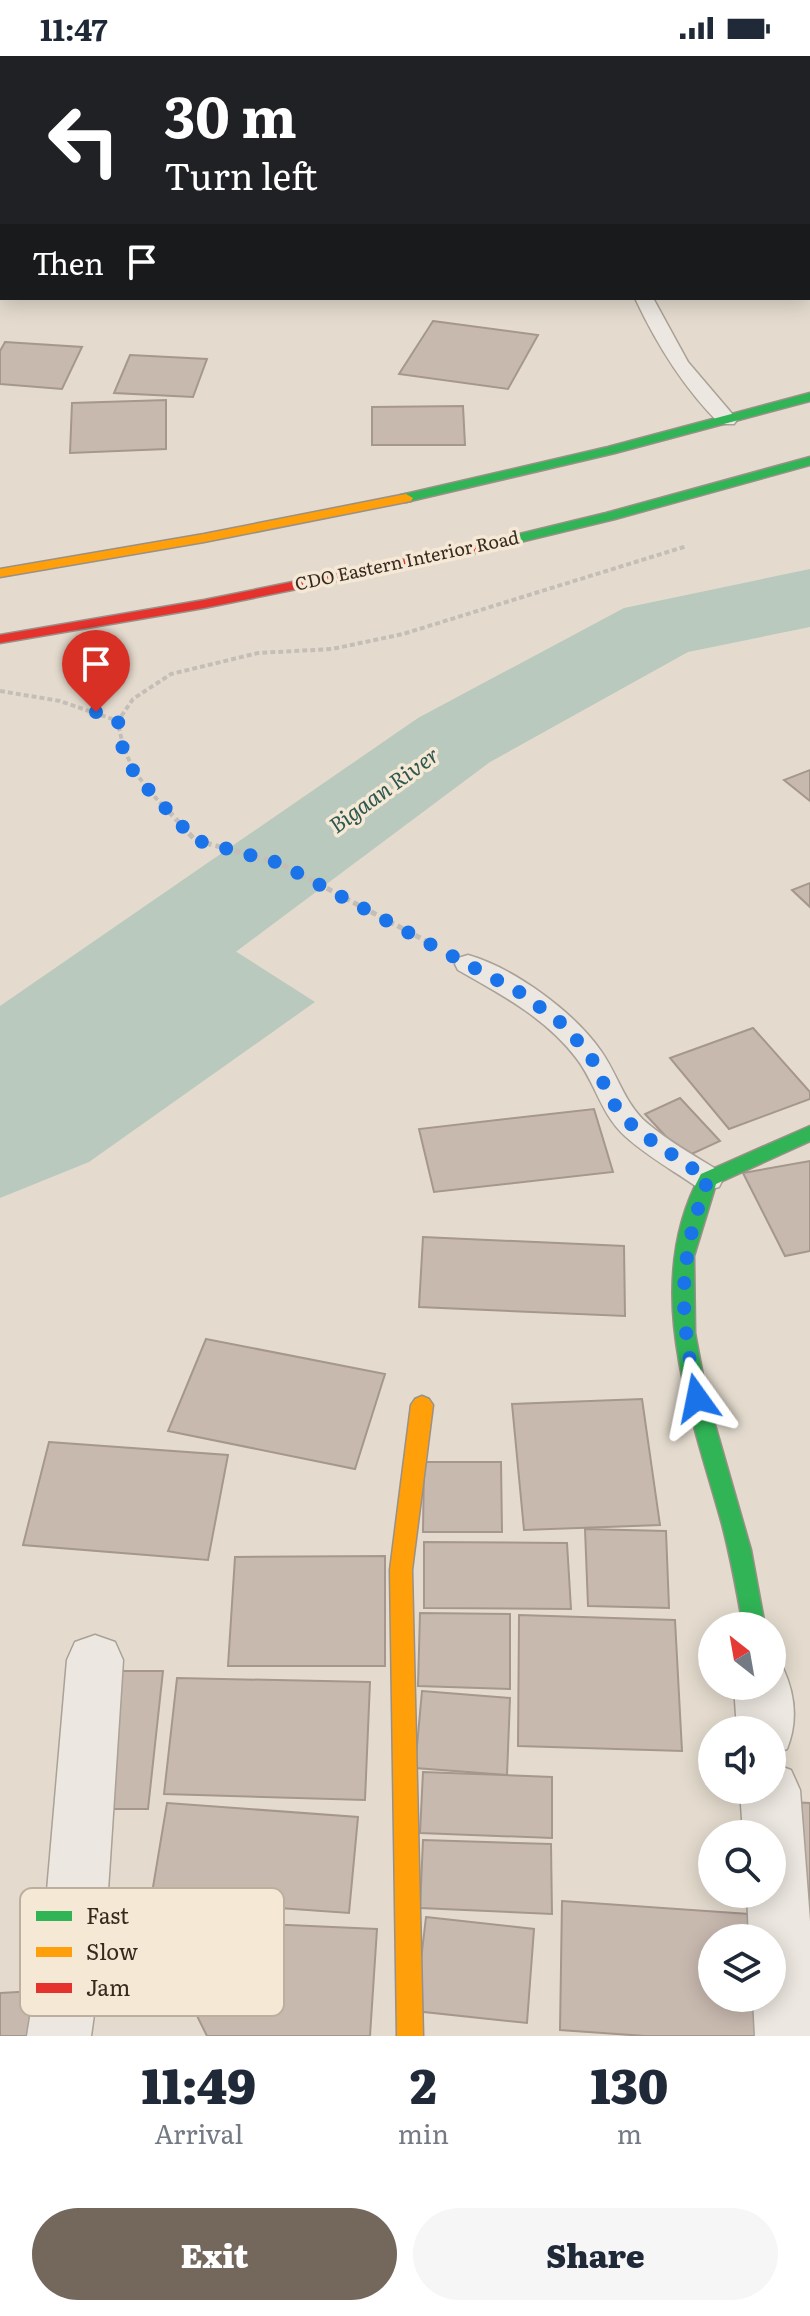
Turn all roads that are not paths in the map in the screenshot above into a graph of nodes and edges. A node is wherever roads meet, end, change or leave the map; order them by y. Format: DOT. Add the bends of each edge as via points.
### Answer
graph roads {
  1 [pos="645,300"];
  2 [pos="810,397"];
  3 [pos="727,420"];
  4 [pos="810,461"];
  5 [pos="0,573"];
  6 [pos="0,639"];
  7 [pos="468,964"];
  8 [pos="810,1133"];
  9 [pos="708,1179"];
  10 [pos="422,1405"];
  11 [pos="752,1612"];
  12 [pos="95,1660"];
  13 [pos="771,1804"];
  14 [pos="78,1888"];
  15 [pos="62,2016"];
  16 [pos="59,2036"];
  17 [pos="410,2036"];
  18 [pos="787,2036"];
  1 -- 3 [label="lane" via="669,352"];
  2 -- 3 [label="main road"];
  3 -- 5 [label="main road" via="444,489 150,550"];
  4 -- 6 [label="main road, CDO Eastern Interior Road" via="538,533 180,610"];
  7 -- 9 [label="lane" via="564,1025 591,1057 613,1103 636,1130"];
  8 -- 9 [label="main road"];
  9 -- 11 [label="main road" via="691,1224 683,1268 685,1338"];
  10 -- 17 [label="main road" via="401,1570"];
  12 -- 14 [label="street"];
  13 -- 18 [label="street"];
  15 -- 16 [label="street"];
}
